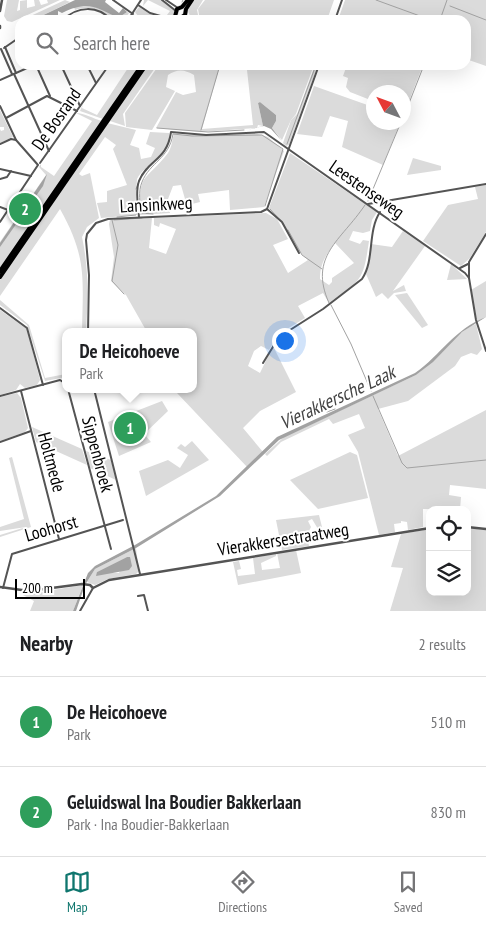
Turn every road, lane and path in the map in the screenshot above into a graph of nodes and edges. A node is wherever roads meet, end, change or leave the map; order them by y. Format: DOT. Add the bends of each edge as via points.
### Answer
graph roads {
  1 [pos="2,0"];
  2 [pos="113,0"];
  3 [pos="162,0"];
  4 [pos="166,0"];
  5 [pos="188,0"];
  6 [pos="192,0"];
  7 [pos="342,0"];
  8 [pos="141,2"];
  9 [pos="0,12"];
  10 [pos="180,13"];
  11 [pos="133,14"];
  12 [pos="69,15"];
  13 [pos="105,15"];
  14 [pos="157,15"];
  15 [pos="337,15"];
  16 [pos="15,40"];
  17 [pos="5,47"];
  18 [pos="1,49"];
  19 [pos="23,70"];
  20 [pos="37,70"];
  21 [pos="64,70"];
  22 [pos="90,70"];
  23 [pos="105,70"];
  24 [pos="139,70"];
  25 [pos="142,70"];
  26 [pos="317,70"];
  27 [pos="14,74"];
  28 [pos="0,80"];
  29 [pos="96,83"];
  30 [pos="50,96"];
  31 [pos="0,106"];
  32 [pos="28,106"];
  33 [pos="80,106"];
  34 [pos="77,111"];
  35 [pos="6,118"];
  36 [pos="105,121"];
  37 [pos="16,140"];
  38 [pos="0,144"];
  39 [pos="289,149"];
  40 [pos="49,151"];
  41 [pos="40,163"];
  42 [pos="0,169"];
  43 [pos="11,171"];
  44 [pos="31,176"];
  45 [pos="0,179"];
  46 [pos="486,184"];
  47 [pos="368,204"];
  48 [pos="0,207"];
  49 [pos="267,209"];
  50 [pos="8,210"];
  51 [pos="380,212"];
  52 [pos="139,217"];
  53 [pos="0,222"];
  54 [pos="486,234"];
  55 [pos="299,253"];
  56 [pos="468,264"];
  57 [pos="460,268"];
  58 [pos="0,271"];
  59 [pos="0,277"];
  60 [pos="468,278"];
  61 [pos="1,308"];
  62 [pos="88,328"];
  63 [pos="486,351"];
  64 [pos="263,363"];
  65 [pos="62,383"];
  66 [pos="43,385"];
  67 [pos="21,391"];
  68 [pos="69,393"];
  69 [pos="95,393"];
  70 [pos="0,396"];
  71 [pos="31,431"];
  72 [pos="0,442"];
  73 [pos="123,520"];
  74 [pos="104,526"];
  75 [pos="471,527"];
  76 [pos="426,529"];
  77 [pos="486,529"];
  78 [pos="59,539"];
  79 [pos="111,549"];
  80 [pos="140,574"];
  81 [pos="2,587"];
  82 [pos="93,588"];
  83 [pos="138,596"];
  84 [pos="80,611"];
  85 [pos="148,611"];
  1 -- 9 [label="street"];
  2 -- 11 [label="street"];
  3 -- 10 [label="street"];
  4 -- 10 [label="street"];
  5 -- 10 [label="main road"];
  6 -- 10 [label="main road"];
  7 -- 15 [label="street"];
  8 -- 11 [label="street"];
  8 -- 14 [label="street" via="150,13"];
  12 -- 13 [label="street" via="88,9"];
  16 -- 17 [label="street"];
  17 -- 18 [label="street"];
  17 -- 27 [label="street"];
  18 -- 27 [label="street"];
  19 -- 27 [label="street"];
  20 -- 30 [label="street"];
  21 -- 33 [label="street"];
  22 -- 29 [label="street"];
  23 -- 29 [label="street, De Bosrand"];
  24 -- 36 [label="main road"];
  25 -- 36 [label="main road"];
  26 -- 39 [label="street"];
  27 -- 28 [label="street"];
  27 -- 32 [label="street"];
  29 -- 33 [label="street, De Bosrand"];
  30 -- 32 [label="street"];
  30 -- 34 [label="street"];
  31 -- 35 [label="street"];
  32 -- 35 [label="street"];
  32 -- 40 [label="street"];
  33 -- 34 [label="street, De Bosrand"];
  34 -- 40 [label="street, De Bosrand"];
  35 -- 37 [label="street"];
  36 -- 58 [label="main road"];
  36 -- 59 [label="main road"];
  37 -- 38 [label="street"];
  37 -- 44 [label="street" via="38,165"];
  39 -- 47 [label="street, Leestenseweg"];
  39 -- 49 [label="street"];
  39 -- 52 [label="street, Leestenseweg" via="261,131 206,135 171,132 167,149 139,181"];
  40 -- 41 [label="street, De Bosrand"];
  42 -- 43 [label="street"];
  43 -- 44 [label="street"];
  43 -- 45 [label="street"];
  44 -- 50 [label="street"];
  46 -- 47 [label="street"];
  47 -- 51 [label="street, Leestenseweg"];
  48 -- 50 [label="street"];
  49 -- 52 [label="street, Lansinkweg" via="261,212"];
  49 -- 55 [label="street" via="282,222"];
  50 -- 53 [label="street"];
  51 -- 57 [label="street, Leestenseweg"];
  51 -- 64 [label="street" via="373,224 362,279 279,337"];
  52 -- 62 [label="street, Lansinkweg" via="100,220 87,234"];
  54 -- 56 [label="street"];
  56 -- 57 [label="street"];
  56 -- 60 [label="street"];
  57 -- 60 [label="street, Leestenseweg"];
  60 -- 63 [label="street, Leestenseweg"];
  61 -- 66 [label="street" via="27,328"];
  65 -- 66 [label="street"];
  66 -- 67 [label="street"];
  67 -- 70 [label="street"];
  67 -- 71 [label="street, Holtmede"];
  68 -- 74 [label="street, Sippenbroek"];
  69 -- 80 [label="street"];
  71 -- 72 [label="street"];
  71 -- 78 [label="street, Holtmede"];
  73 -- 74 [label="street, Loohorst"];
  74 -- 78 [label="street, Loohorst"];
  74 -- 79 [label="street, Loohorst"];
  75 -- 77 [label="street"];
  76 -- 80 [label="street, Vierakkersestraatweg"];
  78 -- 81 [label="street, Loohorst" via="10,554"];
  80 -- 82 [label="street, Vierakkersestraatweg" via="106,580"];
  81 -- 82 [label="street" via="36,591 87,584"];
  82 -- 84 [label="street"];
  83 -- 85 [label="street" via="144,595"];
}
